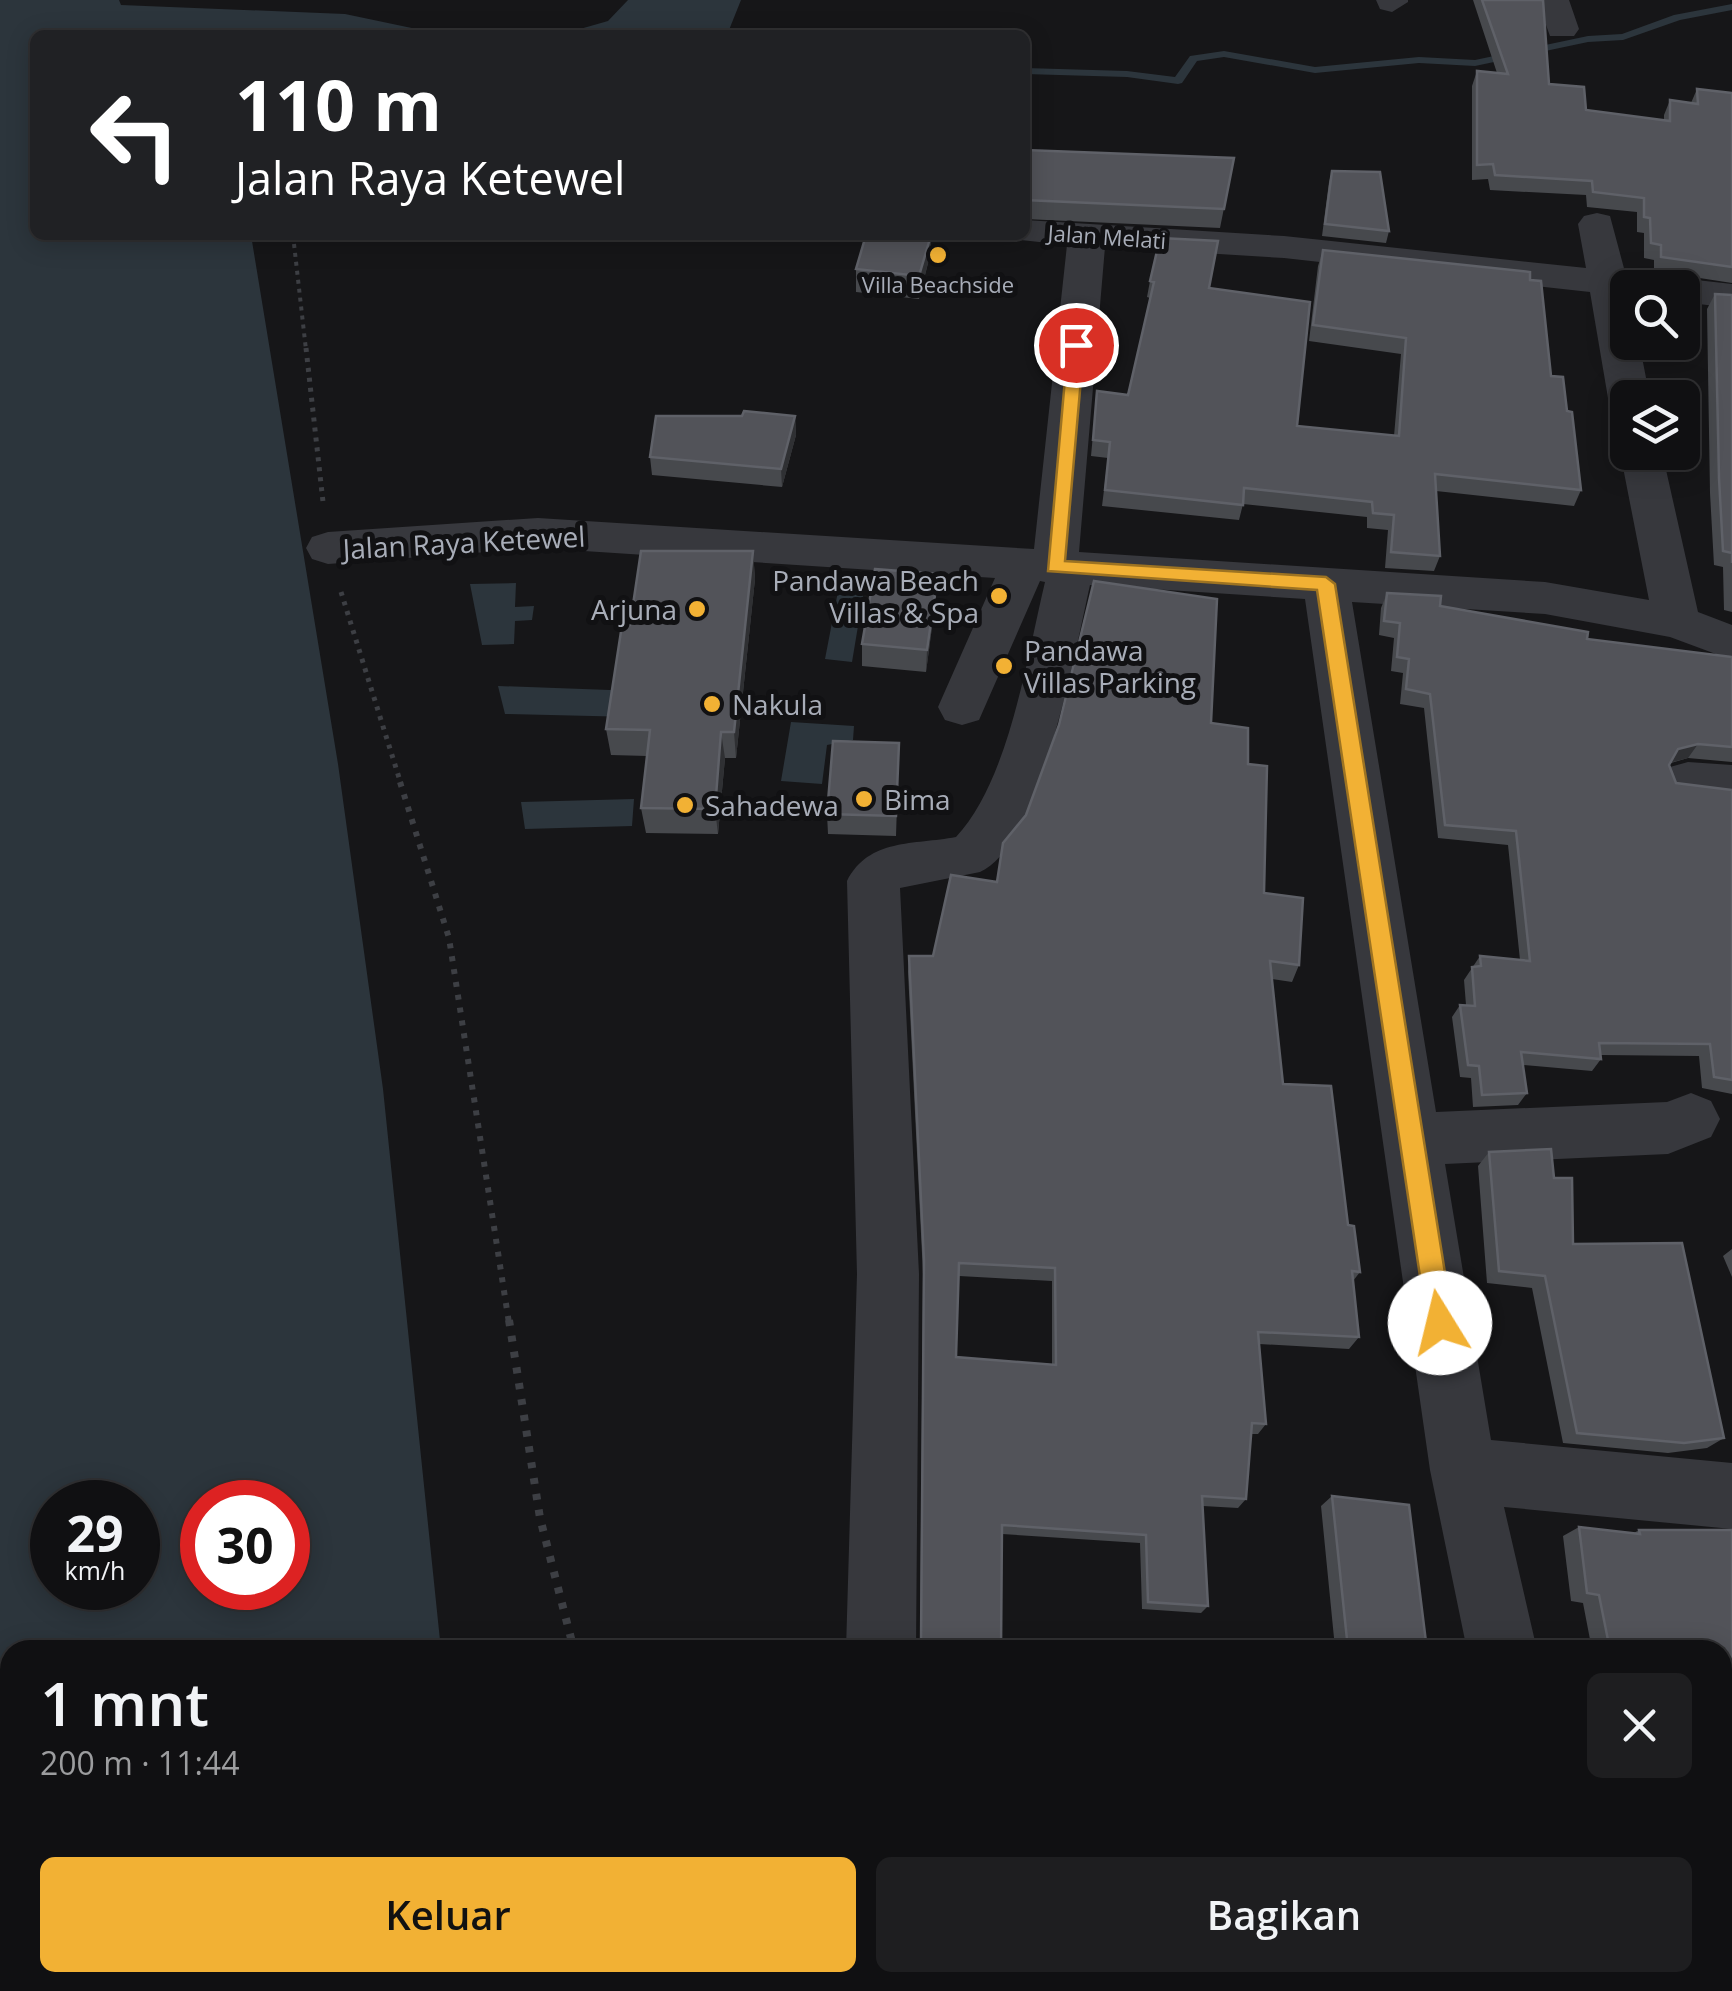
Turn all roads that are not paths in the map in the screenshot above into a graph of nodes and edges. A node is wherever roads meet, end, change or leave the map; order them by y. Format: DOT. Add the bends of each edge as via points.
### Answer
graph roads {
  1 [pos="1276,210"];
  2 [pos="1597,224"];
  3 [pos="1030,231"];
  4 [pos="1086,235"];
  5 [pos="1284,248"];
  6 [pos="1605,280"];
  7 [pos="1610,281"];
  8 [pos="1700,292"];
  9 [pos="1732,296"];
  10 [pos="1626,380"];
  11 [pos="1645,470"];
  12 [pos="328,548"];
  13 [pos="1050,567"];
  14 [pos="1326,584"];
  15 [pos="1676,622"];
  16 [pos="1732,643"];
  17 [pos="962,707"];
  18 [pos="1692,1119"];
  19 [pos="1412,1139"];
  20 [pos="1463,1470"];
  21 [pos="1732,1496"];
  22 [pos="881,1640"];
  23 [pos="1500,1640"];
  1 -- 5 [label="street"];
  2 -- 6 [label="street"];
  3 -- 4 [label="street, Jalan Melati"];
  4 -- 5 [label="street, Jalan Melati"];
  4 -- 13 [label="street"];
  5 -- 6 [label="street, Jalan Melati"];
  6 -- 7 [label="street, Jalan Melati"];
  6 -- 10 [label="street"];
  8 -- 9 [label="street"];
  11 -- 15 [label="street"];
  12 -- 13 [label="street, Jalan Raya Ketewel" via="538,533"];
  13 -- 14 [label="street, Jalan Raya Ketewel"];
  13 -- 17 [label="street"];
  13 -- 22 [label="street" via="1035,718 992,834 974,852 880,871 873,881 888,1274"];
  14 -- 15 [label="street, Jalan Raya Ketewel" via="1544,598"];
  14 -- 19 [label="street"];
  15 -- 16 [label="street, Jalan Raya Ketewel"];
  18 -- 19 [label="street" via="1668,1128"];
  19 -- 20 [label="street"];
  20 -- 21 [label="street"];
  20 -- 23 [label="street"];
}
